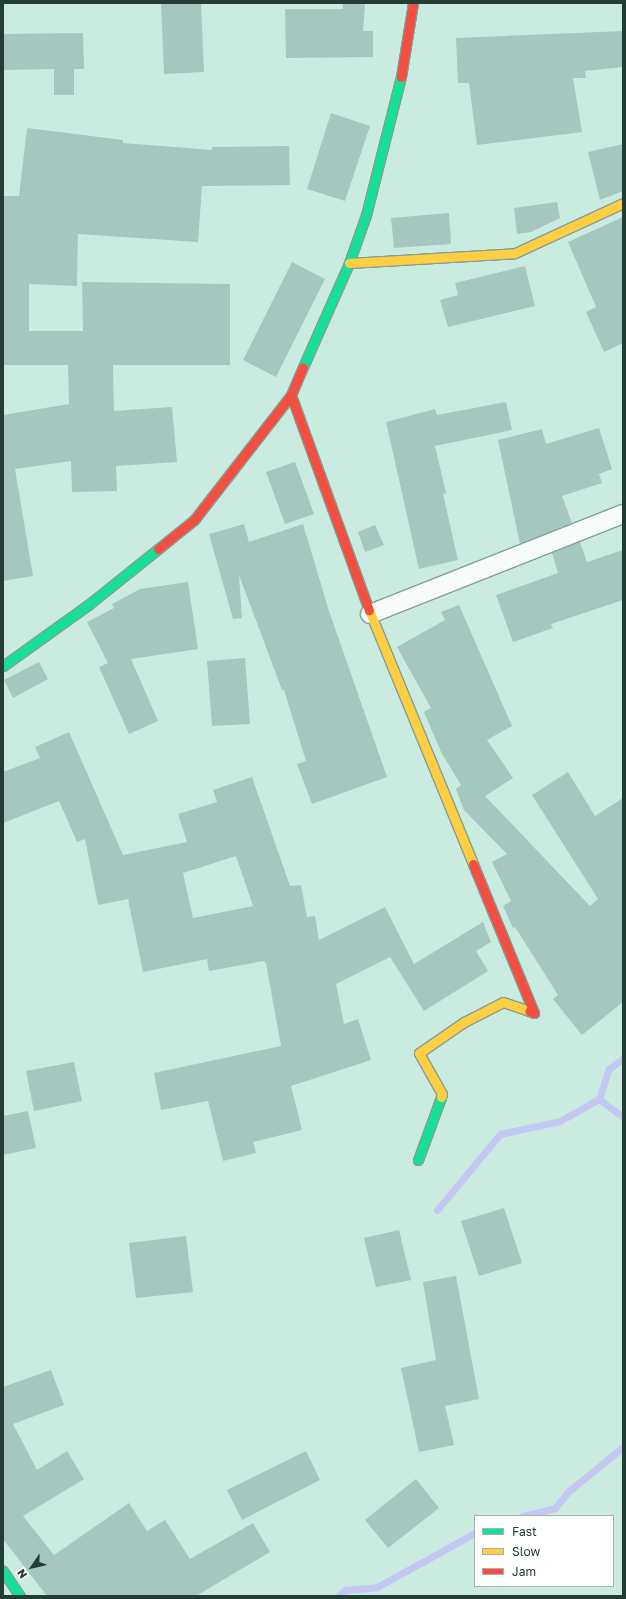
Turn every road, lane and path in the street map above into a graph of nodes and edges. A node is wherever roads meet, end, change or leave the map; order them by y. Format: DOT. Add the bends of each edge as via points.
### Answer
graph roads {
  1 [pos="413,3"];
  2 [pos="623,203"];
  3 [pos="349,263"];
  4 [pos="290,395"];
  5 [pos="623,514"];
  6 [pos="370,614"];
  7 [pos="3,666"];
  8 [pos="418,1160"];
  9 [pos="3,1571"];
  10 [pos="20,1596"];
  1 -- 3 [label="street" via="400,85 366,215"];
  2 -- 3 [label="street" via="515,253"];
  3 -- 4 [label="street"];
  4 -- 6 [label="street"];
  4 -- 7 [label="street" via="194,520 88,605"];
  5 -- 6 [label="street"];
  6 -- 8 [label="street" via="534,1013 503,1002 464,1022 419,1053 442,1094"];
  9 -- 10 [label="street"];
}
